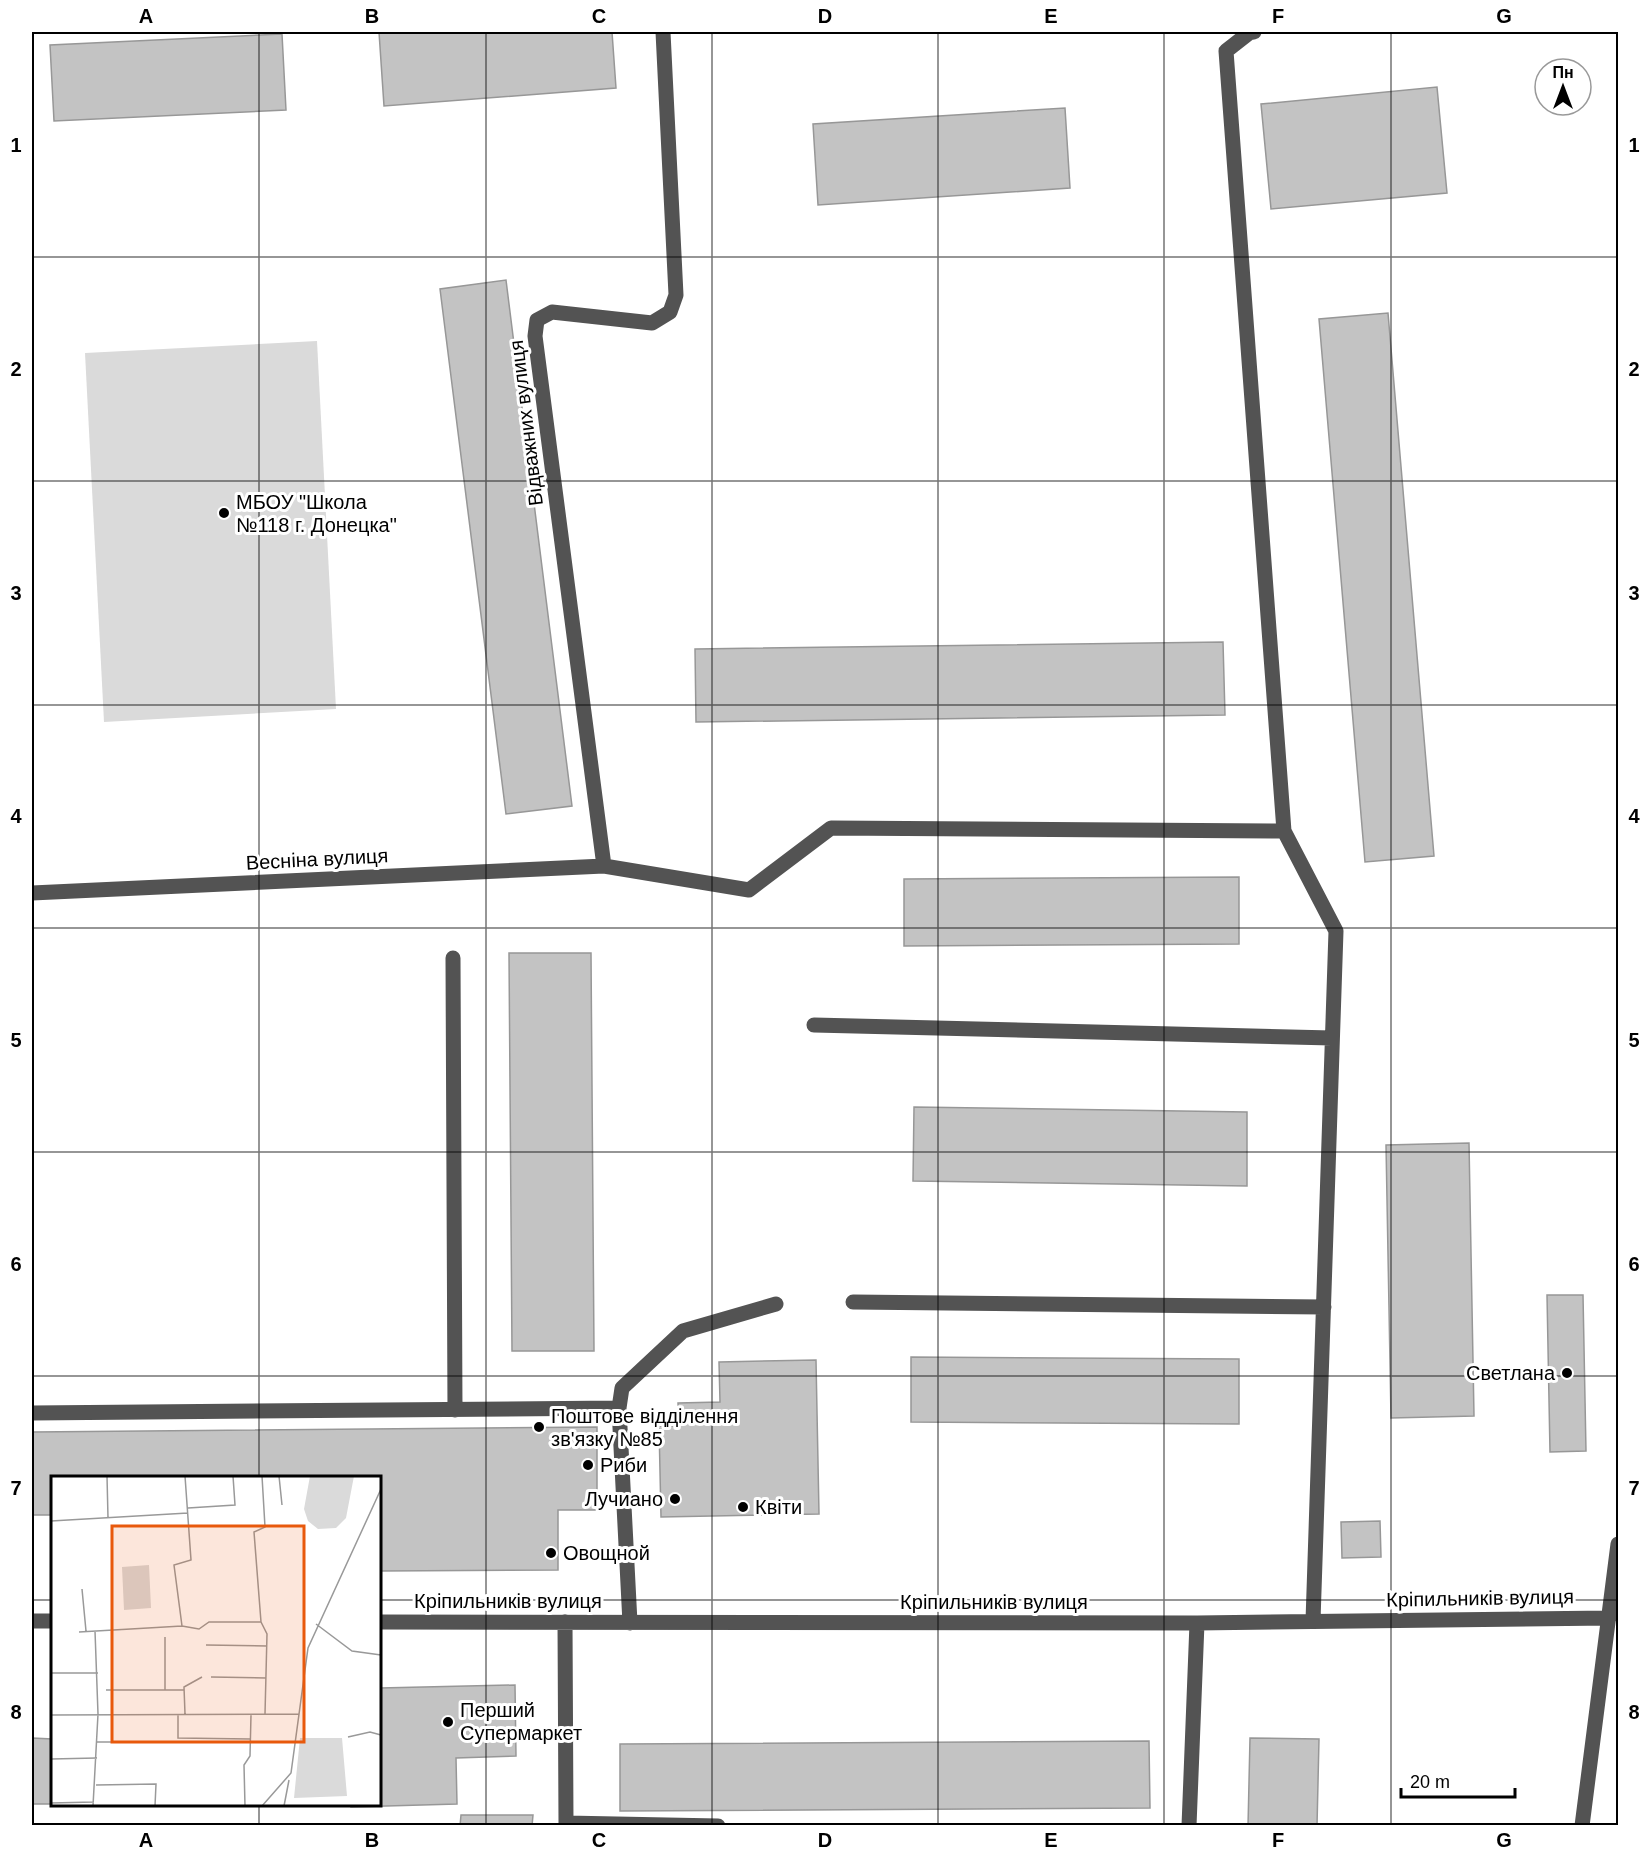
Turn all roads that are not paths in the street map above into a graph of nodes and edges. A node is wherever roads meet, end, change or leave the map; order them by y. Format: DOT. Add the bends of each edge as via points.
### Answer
graph roads {
  1 [pos="663,32"];
  2 [pos="1254,32"];
  3 [pos="1284,831"];
  4 [pos="604,866"];
  5 [pos="32,893"];
  6 [pos="453,958"];
  7 [pos="813,1025"];
  8 [pos="1332,1038"];
  9 [pos="853,1302"];
  10 [pos="776,1304"];
  11 [pos="1324,1307"];
  12 [pos="619,1408"];
  13 [pos="456,1410"];
  14 [pos="32,1413"];
  15 [pos="1618,1544"];
  16 [pos="1609,1618"];
  17 [pos="32,1621"];
  18 [pos="51,1621"];
  19 [pos="381,1622"];
  20 [pos="565,1622"];
  21 [pos="1314,1622"];
  22 [pos="630,1623"];
  23 [pos="1197,1623"];
  24 [pos="718,1826"];
  25 [pos="1189,1826"];
  26 [pos="1582,1826"];
  1 -- 4 [label="street, Відважних вулиця" via="676,295 670,312 652,323 552,312 537,320 535,336"];
  2 -- 3 [label="street" via="1226,51"];
  3 -- 4 [label="street, Весніна вулиця" via="831,828 749,890"];
  3 -- 8 [label="street" via="1336,931"];
  4 -- 5 [label="street, Весніна вулиця"];
  6 -- 13 [label="street"];
  7 -- 8 [label="street"];
  8 -- 11 [label="street"];
  9 -- 11 [label="street"];
  10 -- 12 [label="street" via="683,1331 622,1388"];
  11 -- 21 [label="street"];
  12 -- 13 [label="street"];
  12 -- 22 [label="street"];
  13 -- 14 [label="street"];
  15 -- 16 [label="street"];
  16 -- 21 [label="street, Кріпильників вулиця"];
  16 -- 26 [label="street"];
  17 -- 18 [label="street"];
  19 -- 20 [label="street, Кріпильників вулиця"];
  20 -- 22 [label="street, Кріпильників вулиця"];
  20 -- 24 [label="street" via="566,1823"];
  21 -- 23 [label="street, Кріпильників вулиця"];
  22 -- 23 [label="street, Кріпильників вулиця"];
  23 -- 25 [label="street"];
}
